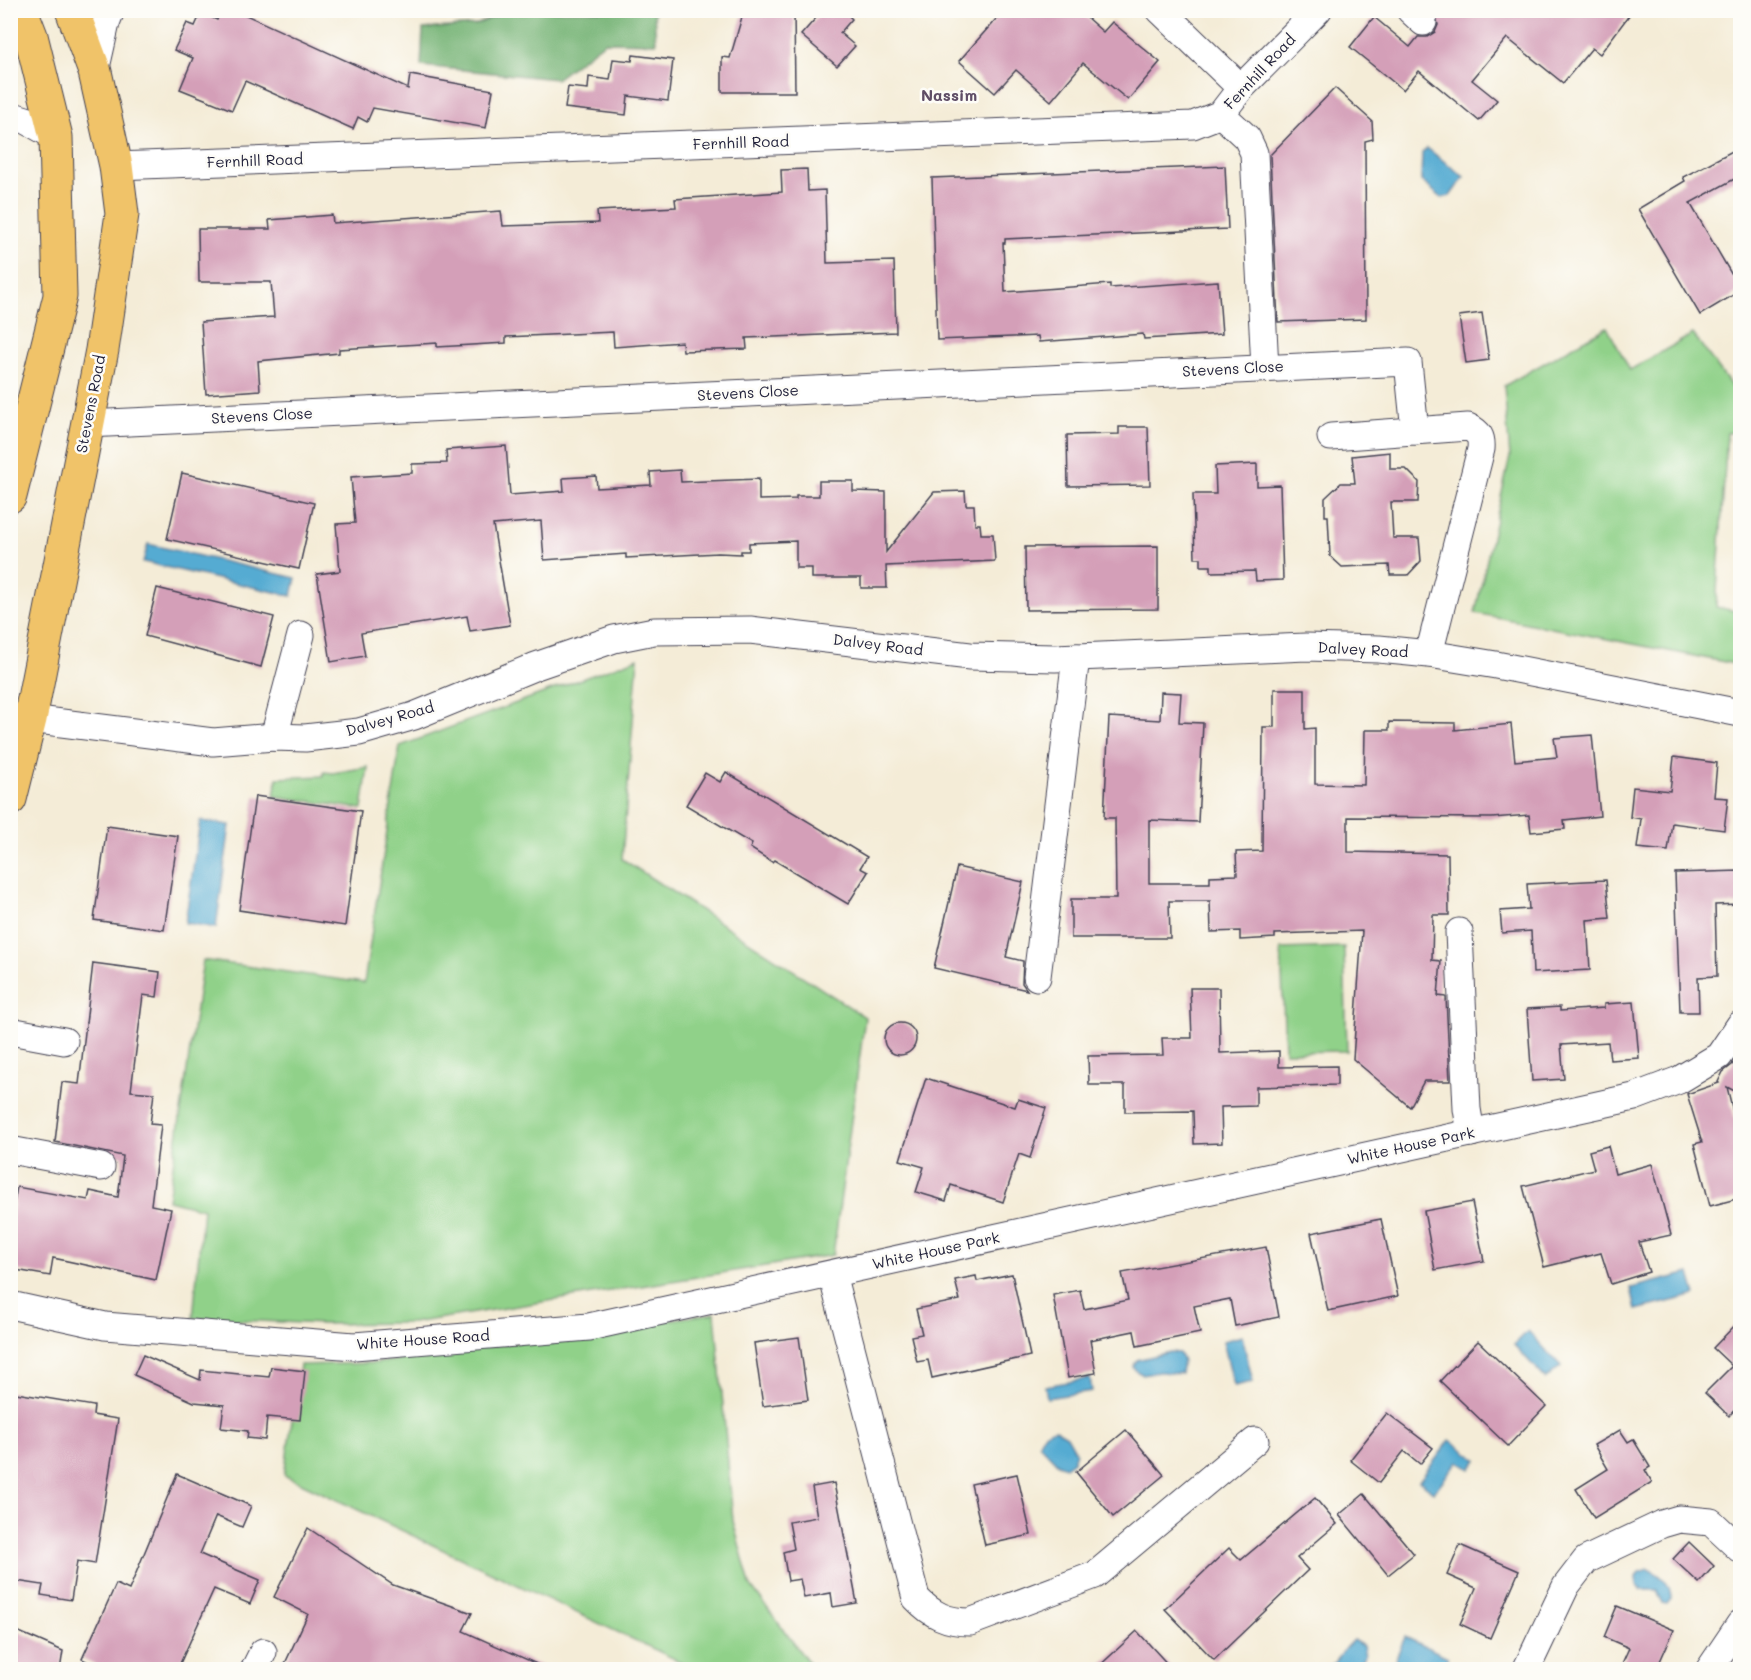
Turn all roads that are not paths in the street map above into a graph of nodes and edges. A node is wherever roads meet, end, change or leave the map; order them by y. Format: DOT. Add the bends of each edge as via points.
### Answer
graph roads {
  1 [pos="21,10"];
  2 [pos="72,10"];
  3 [pos="111,10"];
  4 [pos="1160,10"];
  5 [pos="1318,10"];
  6 [pos="95,72"];
  7 [pos="1241,88"];
  8 [pos="1221,114"];
  9 [pos="10,115"];
  10 [pos="56,137"];
  11 [pos="116,166"];
  12 [pos="1264,368"];
  13 [pos="87,424"];
  14 [pos="1416,431"];
  15 [pos="1331,437"];
  16 [pos="10,496"];
  17 [pos="301,635"];
  18 [pos="1429,654"];
  19 [pos="1076,657"];
  20 [pos="1740,713"];
  21 [pos="20,719"];
  22 [pos="273,737"];
  23 [pos="10,799"];
  24 [pos="1459,932"];
  25 [pos="1037,977"];
  26 [pos="1740,1025"];
  27 [pos="10,1031"];
  28 [pos="64,1041"];
  29 [pos="1471,1133"];
  30 [pos="10,1150"];
  31 [pos="101,1167"];
  32 [pos="832,1274"];
  33 [pos="10,1305"];
  34 [pos="1255,1441"];
  35 [pos="1740,1550"];
  36 [pos="1740,1624"];
  37 [pos="1526,1670"];
  38 [pos="1709,1670"];
  1 -- 10 [label="main road"];
  2 -- 6 [label="main road, Stevens Road"];
  3 -- 6 [label="street"];
  4 -- 7 [label="street"];
  5 -- 7 [label="street, Fernhill Road"];
  6 -- 11 [label="main road, Stevens Road"];
  7 -- 8 [label="street, Fernhill Road"];
  8 -- 11 [label="street, Fernhill Road" via="1182,126"];
  8 -- 12 [label="street" via="1247,138 1254,153"];
  9 -- 10 [label="street"];
  10 -- 16 [label="main road" via="60,296"];
  11 -- 13 [label="main road, Stevens Road" via="122,214"];
  12 -- 13 [label="street, Stevens Close"];
  12 -- 14 [label="street, Stevens Close" via="1408,362"];
  13 -- 21 [label="main road, Stevens Road"];
  14 -- 15 [label="street"];
  14 -- 18 [label="street" via="1468,427 1477,431 1482,440"];
  17 -- 22 [label="street"];
  18 -- 19 [label="street, Dalvey Road" via="1306,647"];
  18 -- 20 [label="street, Dalvey Road"];
  19 -- 22 [label="street, Dalvey Road" via="970,656 750,630 654,631 614,639 414,716 359,732"];
  19 -- 25 [label="street"];
  21 -- 22 [label="street, Dalvey Road" via="213,742"];
  21 -- 23 [label="main road, Stevens Road"];
  24 -- 29 [label="street"];
  26 -- 29 [label="street, White House Park" via="1719,1056 1679,1080 1634,1097"];
  27 -- 28 [label="street"];
  29 -- 32 [label="street, White House Park"];
  30 -- 31 [label="street"];
  32 -- 33 [label="street, White House Road" via="590,1327 354,1346 105,1326"];
  32 -- 34 [label="street" via="916,1598 940,1617 970,1622 1095,1575"];
  35 -- 37 [label="street" via="1711,1522 1678,1520 1586,1560 1566,1587"];
  36 -- 38 [label="street"];
}
